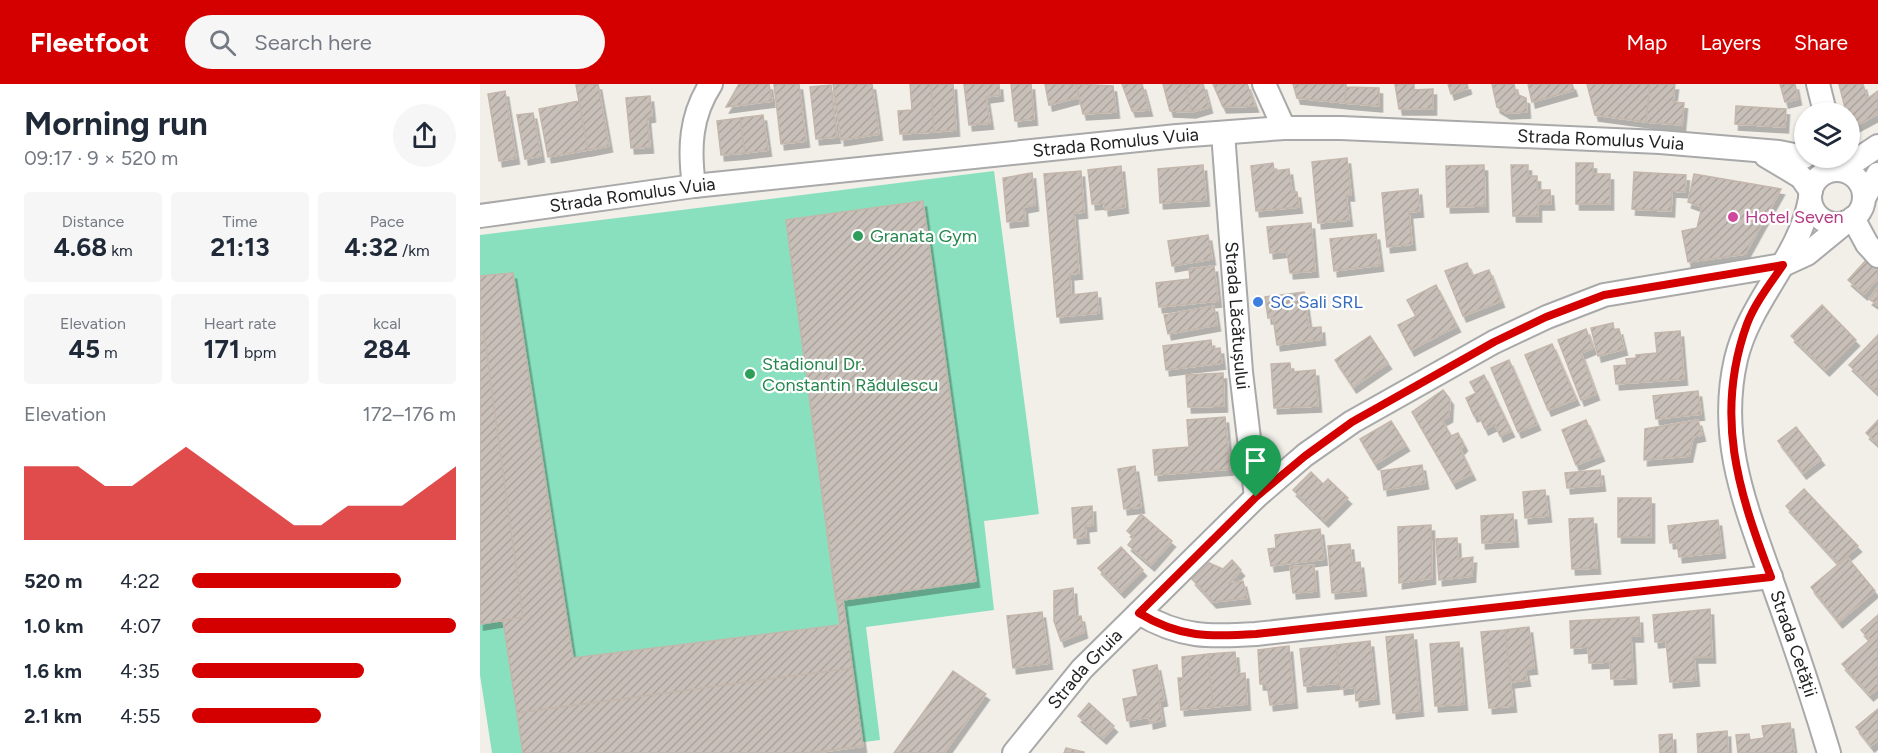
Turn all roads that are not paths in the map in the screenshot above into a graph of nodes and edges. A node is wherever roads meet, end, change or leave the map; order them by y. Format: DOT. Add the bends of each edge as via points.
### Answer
graph roads {
  1 [pos="711,84"];
  2 [pos="1264,84"];
  3 [pos="1818,84"];
  4 [pos="1823,102"];
  5 [pos="1284,129"];
  6 [pos="1223,133"];
  7 [pos="1878,146"];
  8 [pos="1756,151"];
  9 [pos="1860,155"];
  10 [pos="1794,156"];
  11 [pos="1834,168"];
  12 [pos="1838,168"];
  13 [pos="1878,174"];
  14 [pos="694,186"];
  15 [pos="1811,195"];
  16 [pos="1854,213"];
  17 [pos="480,216"];
  18 [pos="1878,255"];
  19 [pos="1783,265"];
  20 [pos="1256,497"];
  21 [pos="1771,577"];
  22 [pos="1139,613"];
  23 [pos="1014,753"];
  24 [pos="1829,753"];
  1 -- 14 [label="street" via="700,102 693,126 690,156"];
  2 -- 5 [label="street"];
  3 -- 4 [label="street"];
  5 -- 6 [label="street, Strada Romulus Vuia"];
  5 -- 8 [label="street, Strada Romulus Vuia" via="1660,142"];
  6 -- 14 [label="street, Strada Romulus Vuia"];
  6 -- 20 [label="street, Strada Lăcătușului" via="1241,372"];
  7 -- 9 [label="street"];
  8 -- 10 [label="street, Strada Romulus Vuia"];
  8 -- 15 [label="street, Strada Romulus Vuia" via="1801,177"];
  11 -- 15 [label="street" via="1818,178"];
  12 -- 16 [label="street" via="1857,179"];
  13 -- 16 [label="street"];
  14 -- 17 [label="street, Strada Romulus Vuia"];
  15 -- 16 [label="street" via="1820,217 1833,223"];
  15 -- 19 [label="street, Strada Cetății" via="1807,218"];
  16 -- 18 [label="street" via="1867,244"];
  16 -- 19 [label="street" via="1807,254"];
  19 -- 20 [label="street, Strada Gruia" via="1604,295 1546,317 1352,422"];
  19 -- 21 [label="street, Strada Cetății" via="1748,322 1736,360 1731,400 1738,485"];
  20 -- 22 [label="street, Strada Gruia"];
  21 -- 22 [label="street" via="1208,637 1160,626"];
  21 -- 24 [label="street, Strada Cetății"];
  22 -- 23 [label="street, Strada Gruia" via="1082,669"];
}
